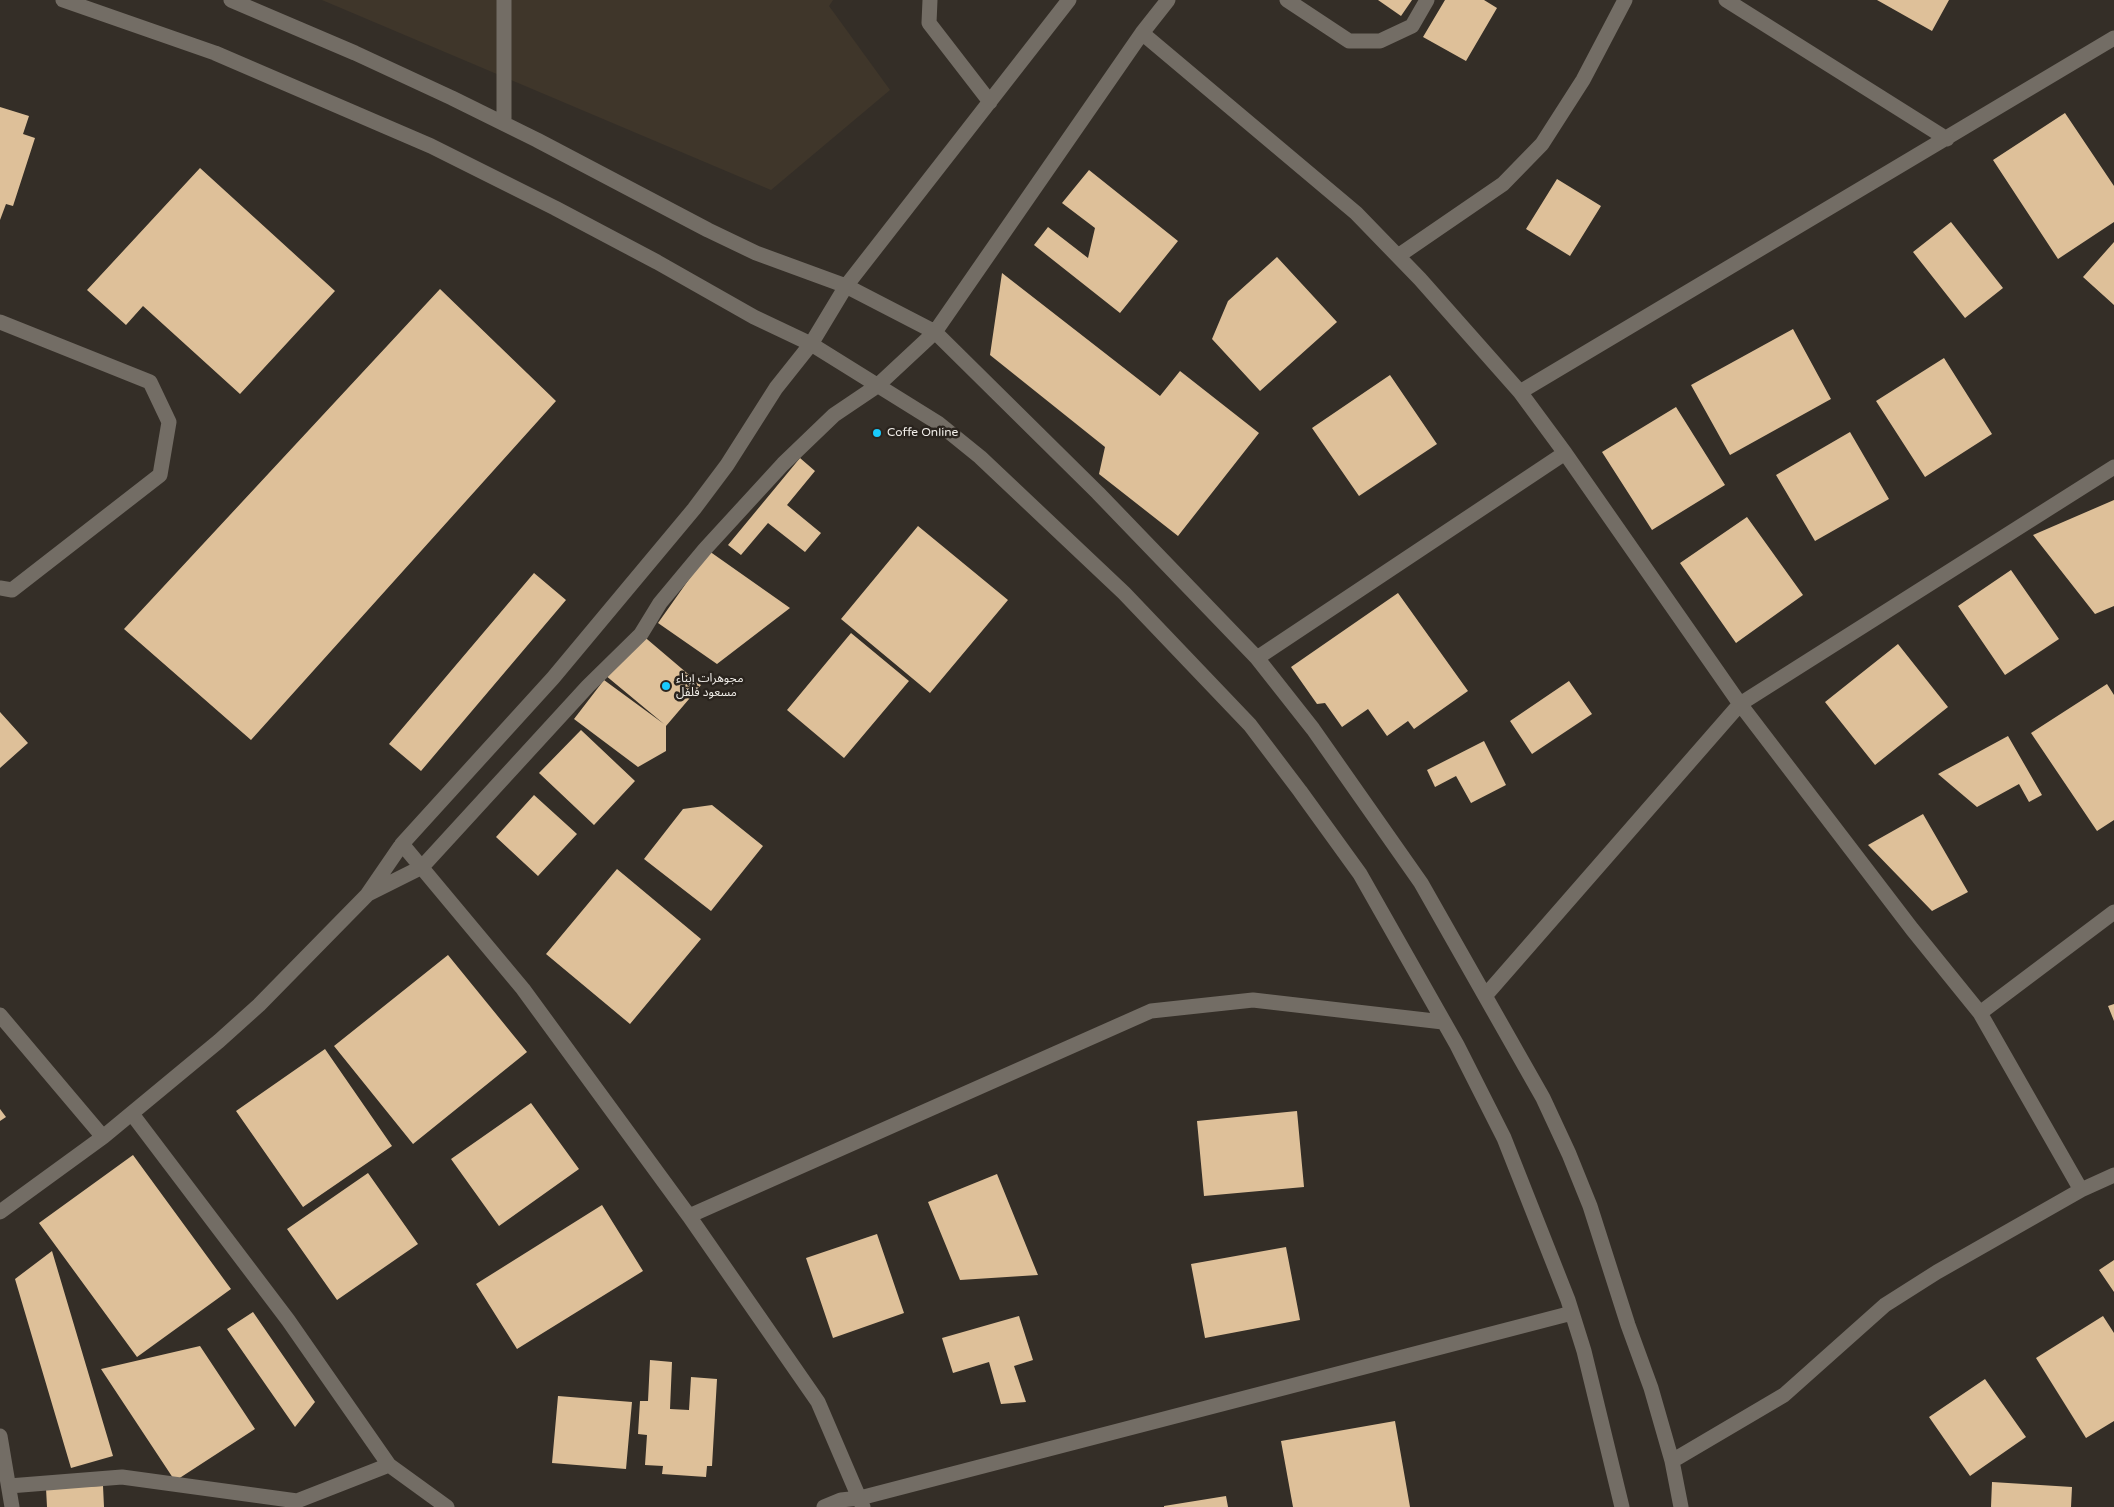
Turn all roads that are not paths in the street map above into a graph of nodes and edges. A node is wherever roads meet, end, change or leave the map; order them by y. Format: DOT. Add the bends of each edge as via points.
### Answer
graph roads {
  1 [pos="63,0"];
  2 [pos="230,0"];
  3 [pos="504,0"];
  4 [pos="930,0"];
  5 [pos="1069,0"];
  6 [pos="1168,0"];
  7 [pos="1287,0"];
  8 [pos="1428,0"];
  9 [pos="1625,0"];
  10 [pos="1726,0"];
  11 [pos="1142,33"];
  12 [pos="2114,38"];
  13 [pos="990,102"];
  14 [pos="504,123"];
  15 [pos="1947,139"];
  16 [pos="1398,256"];
  17 [pos="846,286"];
  18 [pos="0,322"];
  19 [pos="935,332"];
  20 [pos="811,344"];
  21 [pos="877,386"];
  22 [pos="1520,392"];
  23 [pos="1565,453"];
  24 [pos="2114,467"];
  25 [pos="0,588"];
  26 [pos="1258,658"];
  27 [pos="1740,704"];
  28 [pos="402,844"];
  29 [pos="422,866"];
  30 [pos="367,895"];
  31 [pos="2114,912"];
  32 [pos="1485,996"];
  33 [pos="1980,1013"];
  34 [pos="0,1015"];
  35 [pos="1443,1022"];
  36 [pos="132,1114"];
  37 [pos="103,1137"];
  38 [pos="2114,1175"];
  39 [pos="2081,1190"];
  40 [pos="0,1212"];
  41 [pos="689,1216"];
  42 [pos="1572,1313"];
  43 [pos="0,1436"];
  44 [pos="1672,1461"];
  45 [pos="389,1465"];
  46 [pos="10,1486"];
  47 [pos="861,1502"];
  48 [pos="295,1504"];
  49 [pos="12,1507"];
  50 [pos="447,1507"];
  51 [pos="824,1507"];
  52 [pos="1622,1507"];
  53 [pos="1681,1507"];
  1 -- 20 [label="street" via="214,53 431,146"];
  2 -- 14 [label="street" via="355,53"];
  3 -- 14 [label="street"];
  4 -- 13 [label="street" via="929,23"];
  5 -- 13 [label="street"];
  6 -- 11 [label="street"];
  7 -- 8 [label="street" via="1349,41 1380,41 1412,26"];
  9 -- 16 [label="street" via="1584,80 1542,144 1504,184"];
  10 -- 15 [label="street"];
  11 -- 16 [label="street" via="1356,213"];
  11 -- 19 [label="street"];
  12 -- 15 [label="street"];
  13 -- 17 [label="street"];
  14 -- 17 [label="street" via="756,253"];
  15 -- 22 [label="street"];
  16 -- 22 [label="street"];
  17 -- 19 [label="street"];
  17 -- 20 [label="street"];
  18 -- 25 [label="street" via="150,382 169,422 160,475 12,590"];
  19 -- 21 [label="street"];
  19 -- 26 [label="street"];
  20 -- 21 [label="street"];
  20 -- 28 [label="street" via="776,388 727,465 663,547 554,678"];
  21 -- 29 [label="street" via="834,415 783,464 660,603 641,634 592,681"];
  21 -- 35 [label="street" via="938,423 980,457 1124,593 1250,725 1360,874"];
  22 -- 23 [label="street"];
  23 -- 26 [label="street"];
  23 -- 27 [label="street"];
  24 -- 27 [label="street"];
  26 -- 32 [label="street" via="1313,729 1421,883"];
  27 -- 32 [label="street"];
  27 -- 33 [label="street"];
  28 -- 29 [label="street"];
  28 -- 30 [label="street"];
  29 -- 30 [label="street"];
  29 -- 41 [label="street" via="522,989"];
  30 -- 36 [label="street" via="259,1005"];
  31 -- 33 [label="street"];
  32 -- 44 [label="street" via="1543,1098 1570,1154 1651,1388"];
  33 -- 39 [label="street"];
  34 -- 37 [label="street"];
  35 -- 41 [label="street" via="1252,1000 1151,1011"];
  35 -- 42 [label="street" via="1504,1138"];
  36 -- 37 [label="street"];
  36 -- 45 [label="street" via="288,1320"];
  37 -- 40 [label="street"];
  38 -- 39 [label="street"];
  39 -- 44 [label="street" via="1885,1305 1784,1395"];
  41 -- 47 [label="street" via="818,1402"];
  42 -- 47 [label="street"];
  42 -- 52 [label="street"];
  43 -- 46 [label="street"];
  44 -- 53 [label="street"];
  45 -- 48 [label="street"];
  45 -- 50 [label="street"];
  46 -- 48 [label="street" via="122,1477"];
  46 -- 49 [label="street"];
  47 -- 51 [label="street" via="841,1500"];
}
